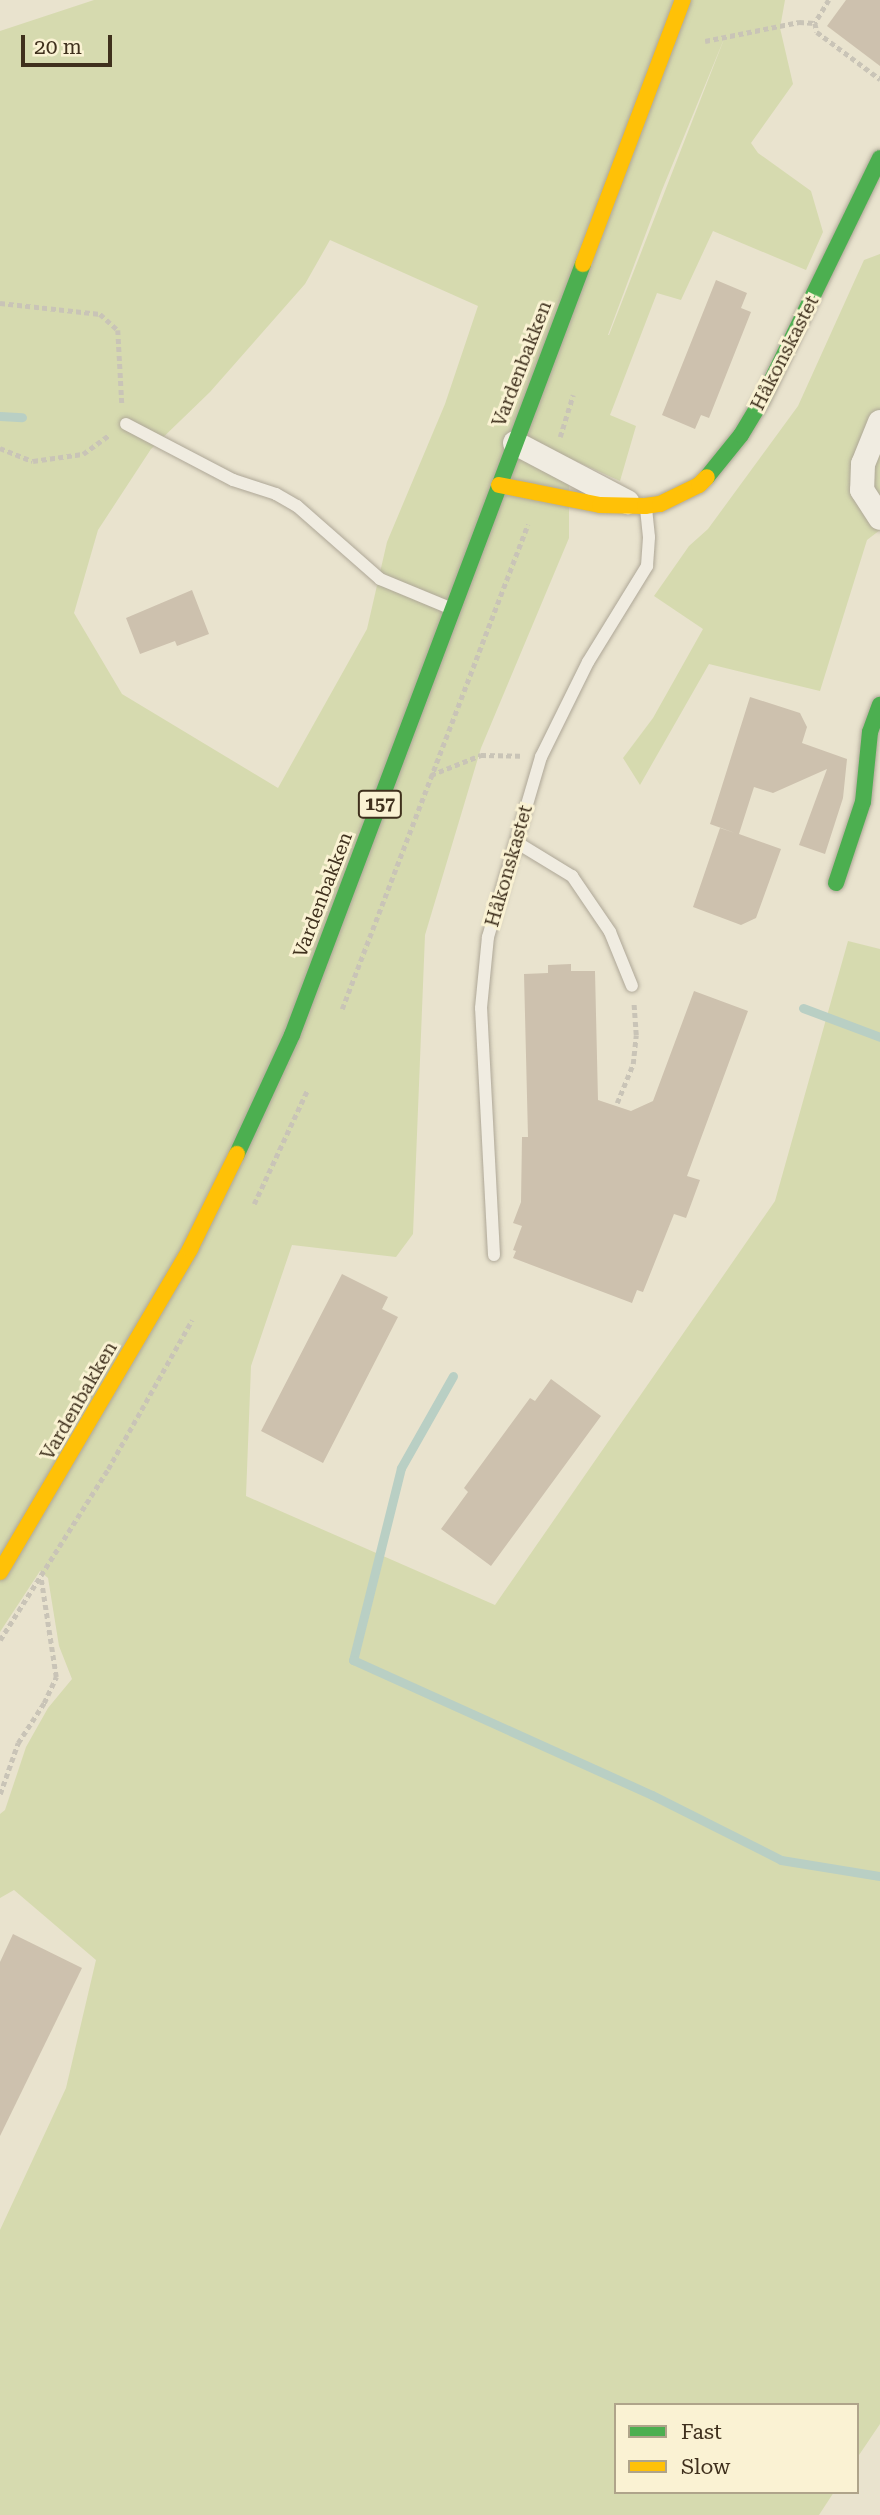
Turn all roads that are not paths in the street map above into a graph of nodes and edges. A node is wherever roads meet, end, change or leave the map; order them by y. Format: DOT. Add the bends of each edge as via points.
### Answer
graph roads {
  1 [pos="683,0"];
  2 [pos="880,158"];
  3 [pos="880,422"];
  4 [pos="126,424"];
  5 [pos="515,443"];
  6 [pos="499,485"];
  7 [pos="639,506"];
  8 [pos="880,518"];
  9 [pos="453,609"];
  10 [pos="880,705"];
  11 [pos="516,842"];
  12 [pos="836,883"];
  13 [pos="632,986"];
  14 [pos="494,1255"];
  15 [pos="0,1572"];
  1 -- 5 [label="main road, Vardenbakken / 157"];
  2 -- 7 [label="main road, Håkonskastet" via="785,357 741,435 699,485 660,504"];
  3 -- 8 [label="street" via="863,464 862,490"];
  4 -- 9 [label="lane" via="233,480 276,494 297,506 380,579"];
  5 -- 6 [label="main road, Vardenbakken / 157"];
  5 -- 7 [label="street"];
  6 -- 7 [label="main road, Håkonskastet" via="600,505"];
  6 -- 9 [label="main road, Vardenbakken / 157"];
  7 -- 11 [label="lane, Håkonskastet" via="649,537 647,566 588,662 541,757"];
  9 -- 15 [label="main road, Vardenbakken / 157" via="292,1035 239,1153 140,1338"];
  10 -- 12 [label="main road" via="870,732 863,802"];
  11 -- 13 [label="lane" via="572,876 610,932"];
  11 -- 14 [label="lane, Håkonskastet" via="488,937 481,1008"];
}
